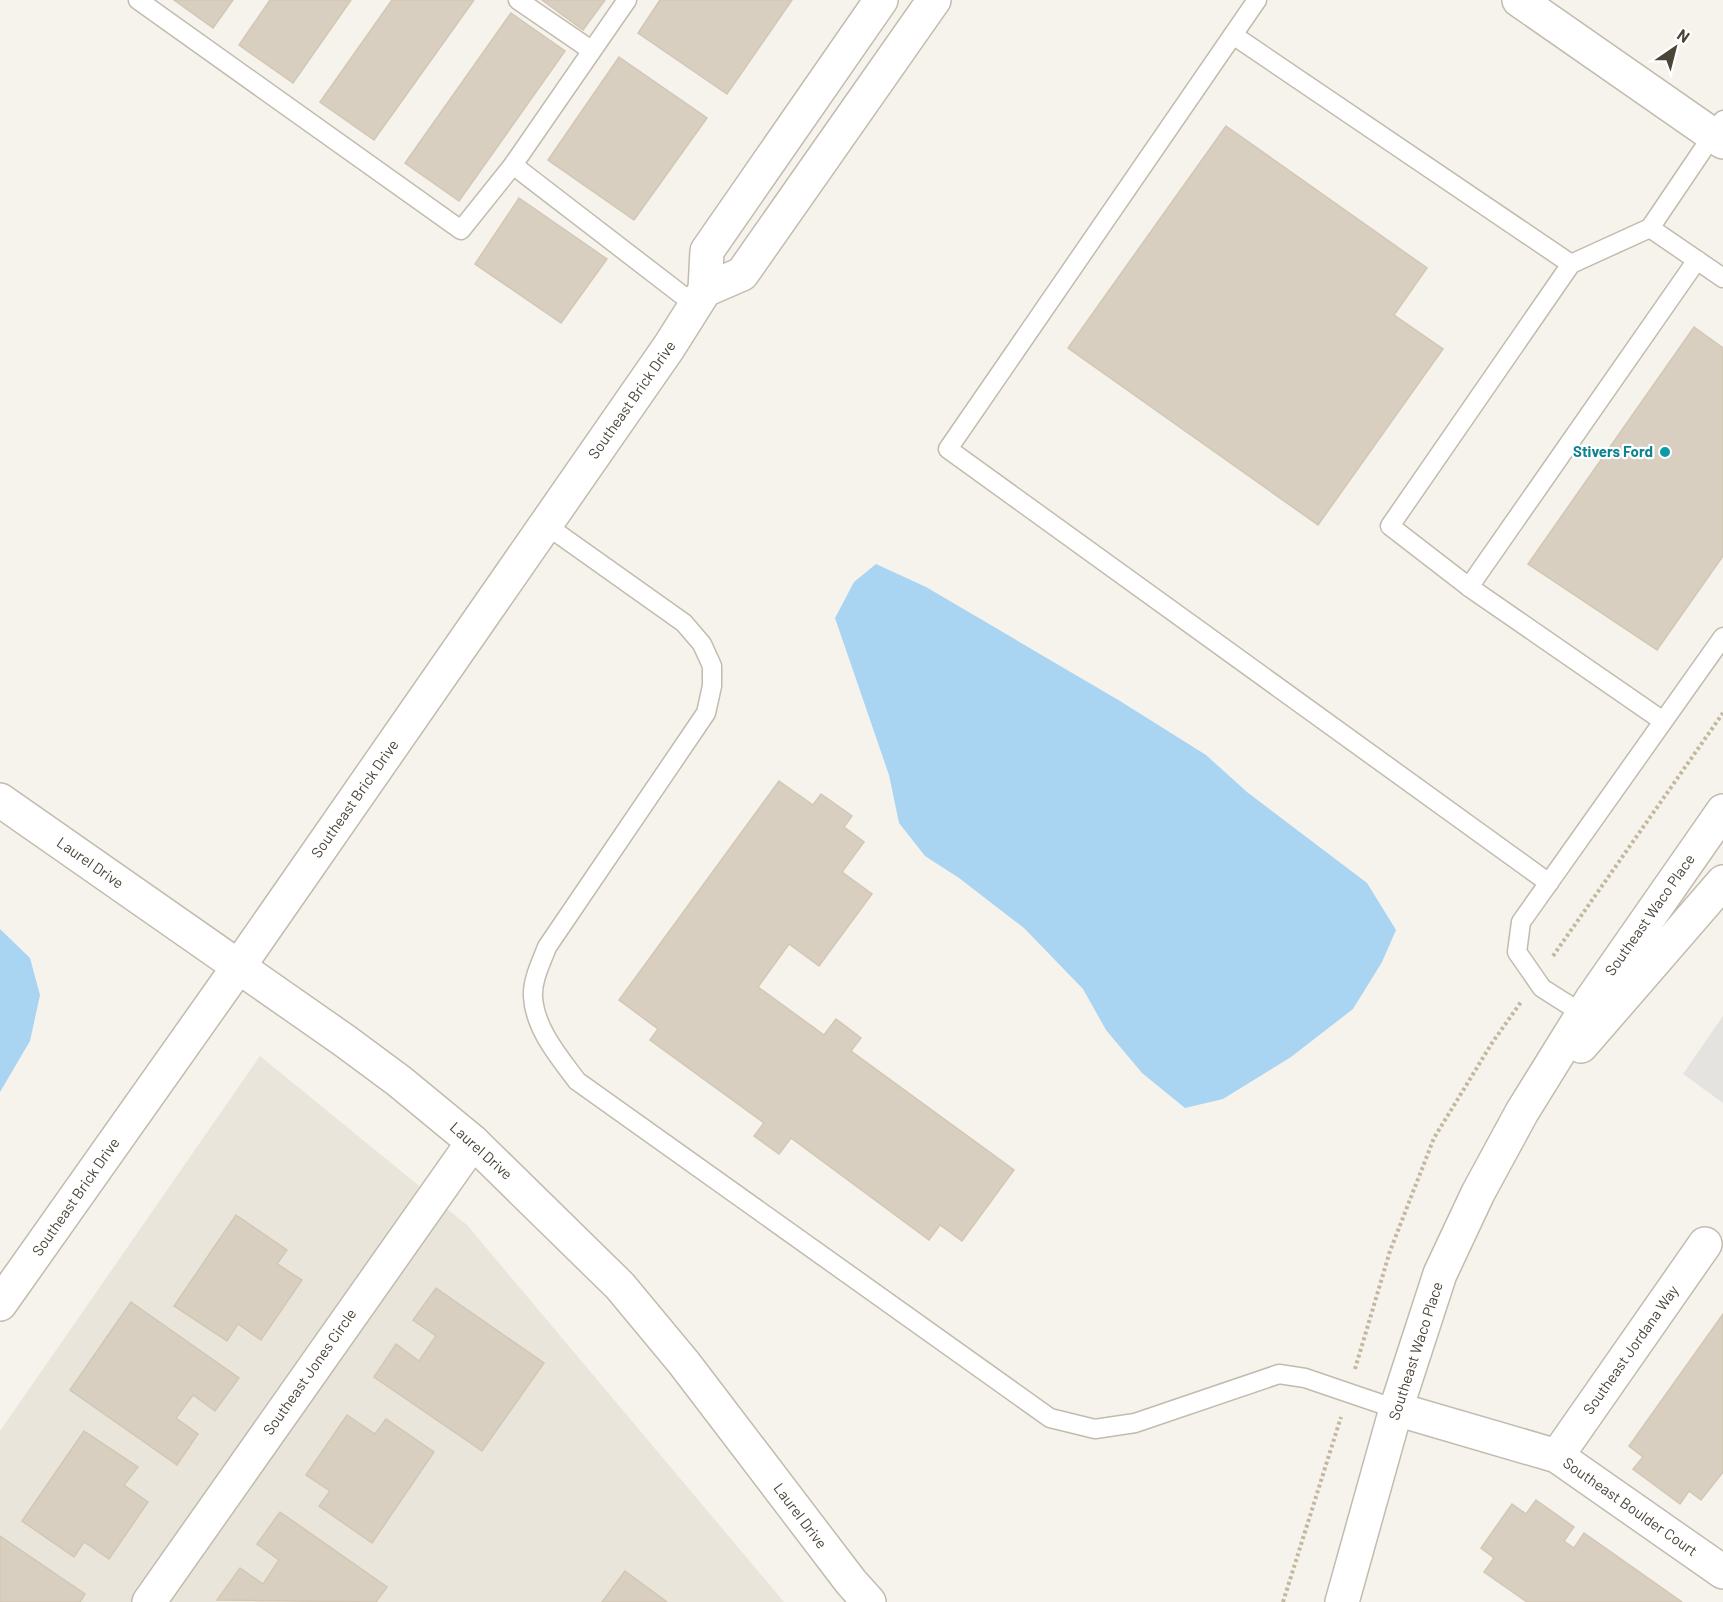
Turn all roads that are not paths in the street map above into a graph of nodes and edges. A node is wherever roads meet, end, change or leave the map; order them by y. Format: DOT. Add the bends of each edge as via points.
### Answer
graph roads {
  1 [pos="138,0"];
  2 [pos="518,0"];
  3 [pos="627,0"];
  4 [pos="881,0"];
  5 [pos="934,0"];
  6 [pos="1257,0"];
  7 [pos="1519,0"];
  8 [pos="1233,35"];
  9 [pos="591,50"];
  10 [pos="1720,132"];
  11 [pos="513,165"];
  12 [pos="1650,228"];
  13 [pos="1697,260"];
  14 [pos="1571,264"];
  15 [pos="1723,278"];
  16 [pos="700,297"];
  17 [pos="546,525"];
  18 [pos="1468,586"];
  19 [pos="1723,637"];
  20 [pos="1663,721"];
  21 [pos="0,800"];
  22 [pos="1723,811"];
  23 [pos="1723,882"];
  24 [pos="1549,883"];
  25 [pos="239,966"];
  26 [pos="1583,1014"];
  27 [pos="1522,1112"];
  28 [pos="473,1142"];
  29 [pos="1705,1244"];
  30 [pos="0,1304"];
  31 [pos="1396,1409"];
  32 [pos="1557,1456"];
  33 [pos="1722,1568"];
  34 [pos="852,1595"];
  35 [pos="148,1602"];
  36 [pos="1342,1602"];
  1 -- 11 [label="lane" via="461,230"];
  2 -- 9 [label="lane"];
  3 -- 9 [label="lane"];
  4 -- 16 [label="street" via="707,251"];
  5 -- 16 [label="street" via="742,274"];
  6 -- 8 [label="lane"];
  7 -- 10 [label="street"];
  8 -- 14 [label="lane"];
  8 -- 24 [label="lane" via="948,448"];
  9 -- 11 [label="lane"];
  10 -- 12 [label="lane"];
  11 -- 16 [label="lane"];
  12 -- 13 [label="lane"];
  12 -- 14 [label="lane"];
  13 -- 15 [label="lane"];
  13 -- 18 [label="lane"];
  14 -- 18 [label="lane" via="1390,526"];
  16 -- 17 [label="street, Southeast Brick Drive"];
  17 -- 25 [label="street, Southeast Brick Drive"];
  17 -- 31 [label="lane" via="684,622 702,644 712,666 706,713 547,947 536,975 533,998 540,1025 577,1081 1050,1418 1095,1429 1135,1423 1279,1374 1305,1378"];
  18 -- 20 [label="lane"];
  19 -- 20 [label="lane"];
  20 -- 24 [label="lane"];
  21 -- 25 [label="street, Laurel Drive"];
  22 -- 26 [label="street, Southeast Waco Place"];
  23 -- 27 [label="street, Southeast Waco Place"];
  24 -- 26 [label="lane" via="1521,922 1517,952 1542,988"];
  25 -- 28 [label="street, Laurel Drive" via="399,1081"];
  25 -- 30 [label="street, Southeast Brick Drive"];
  26 -- 27 [label="street, Southeast Waco Place"];
  27 -- 31 [label="street, Southeast Waco Place" via="1440,1274"];
  28 -- 34 [label="street, Laurel Drive" via="620,1286 684,1363"];
  28 -- 35 [label="street, Southeast Jones Circle"];
  29 -- 32 [label="street, Southeast Jordana Way"];
  31 -- 32 [label="street, Southeast Boulder Court"];
  31 -- 36 [label="street, Southeast Waco Place"];
  32 -- 33 [label="street, Southeast Boulder Court"];
}
